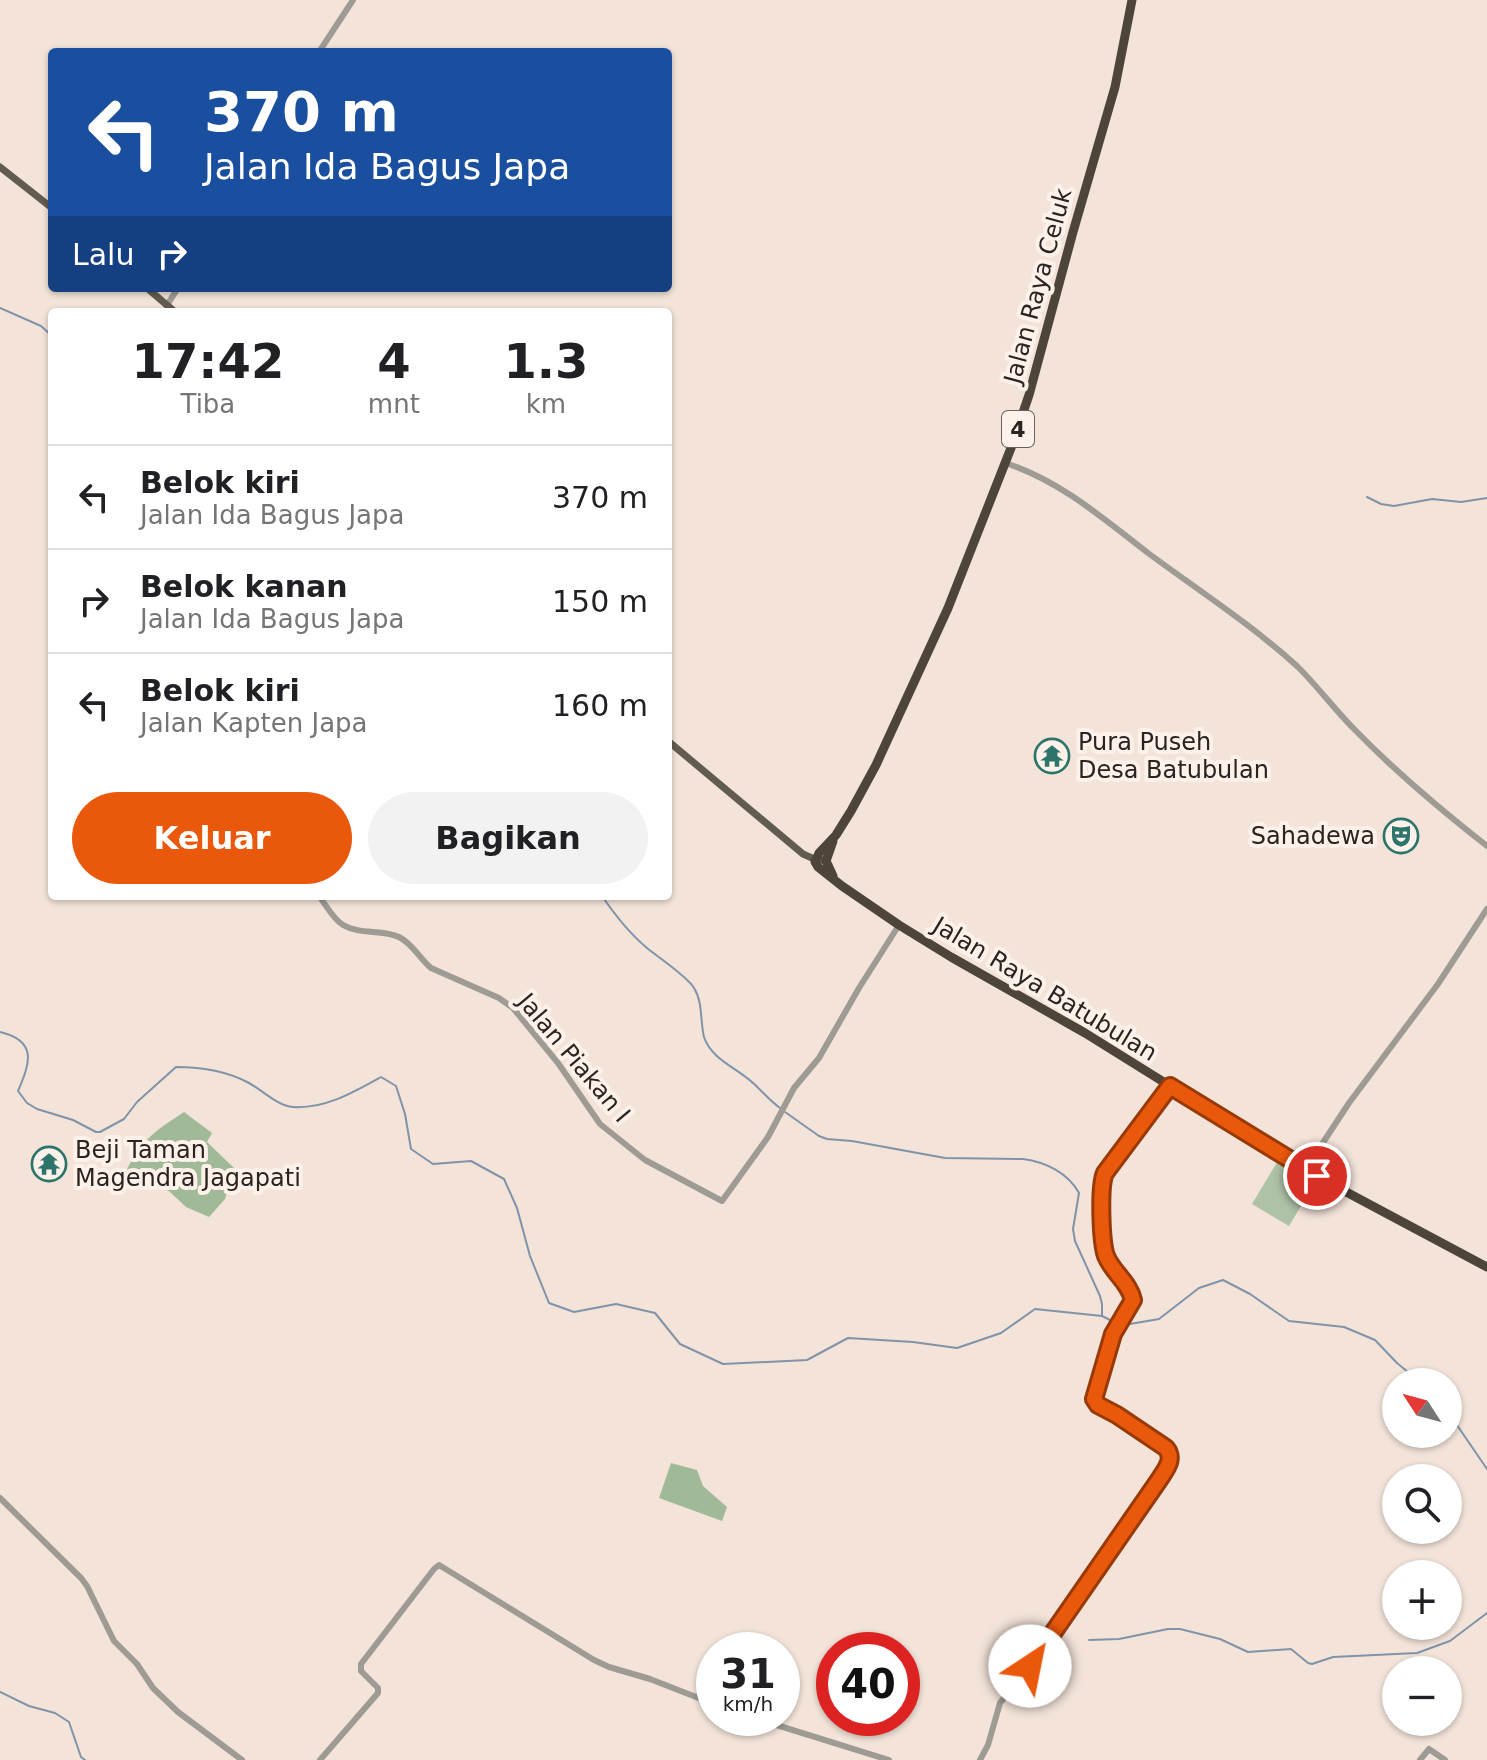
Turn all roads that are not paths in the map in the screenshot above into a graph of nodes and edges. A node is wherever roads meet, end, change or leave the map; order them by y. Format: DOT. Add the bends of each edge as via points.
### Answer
graph roads {
  1 [pos="353,0"];
  2 [pos="1132,0"];
  3 [pos="322,48"];
  4 [pos="0,167"];
  5 [pos="48,205"];
  6 [pos="152,292"];
  7 [pos="175,292"];
  8 [pos="167,305"];
  9 [pos="170,308"];
  10 [pos="1005,463"];
  11 [pos="672,744"];
  12 [pos="836,835"];
  13 [pos="1487,846"];
  14 [pos="815,859"];
  15 [pos="826,861"];
  16 [pos="837,882"];
  17 [pos="322,900"];
  18 [pos="1487,909"];
  19 [pos="899,925"];
  20 [pos="1170,1086"];
  21 [pos="1305,1170"];
  22 [pos="1487,1267"];
  23 [pos="0,1498"];
  24 [pos="696,1697"];
  25 [pos="800,1732"];
  26 [pos="242,1760"];
  27 [pos="320,1760"];
  28 [pos="889,1760"];
  29 [pos="980,1760"];
  30 [pos="1420,1760"];
  31 [pos="1445,1760"];
  1 -- 3 [label="street"];
  2 -- 10 [label="highway, Jalan Raya Celuk / 4" via="1115,87"];
  4 -- 5 [label="main road"];
  6 -- 8 [label="main road"];
  7 -- 8 [label="street"];
  8 -- 9 [label="main road"];
  10 -- 12 [label="highway, Jalan Raya Celuk / 4" via="915,682"];
  10 -- 13 [label="street" via="1074,498 1282,654 1386,760"];
  11 -- 14 [label="main road"];
  12 -- 14 [label="highway, Jalan Raya Celuk / 4"];
  12 -- 15 [label="highway, Jalan Raya Celuk / 4"];
  14 -- 15 [label="main road"];
  14 -- 16 [label="highway, Jalan Raya Batubulan"];
  15 -- 16 [label="highway, Jalan Raya Batubulan"];
  16 -- 19 [label="highway, Jalan Raya Batubulan"];
  17 -- 19 [label="street, Jalan Piakan I" via="342,924 398,937 431,968 508,1004 600,1124 645,1160 722,1201 819,1058"];
  18 -- 21 [label="street"];
  19 -- 20 [label="highway, Jalan Raya Batubulan"];
  20 -- 21 [label="highway, Jalan Raya Batubulan"];
  20 -- 29 [label="street" via="1102,1181 1105,1253 1133,1301 1114,1332 1095,1394 1098,1405 1166,1448 1170,1461 1003,1699"];
  21 -- 22 [label="highway, Jalan Raya Batubulan"];
  23 -- 26 [label="street" via="81,1578 114,1641 162,1698"];
  24 -- 27 [label="street" via="594,1660 439,1565 361,1664 378,1693"];
  25 -- 28 [label="street"];
  30 -- 31 [label="street" via="1429,1749"];
}
